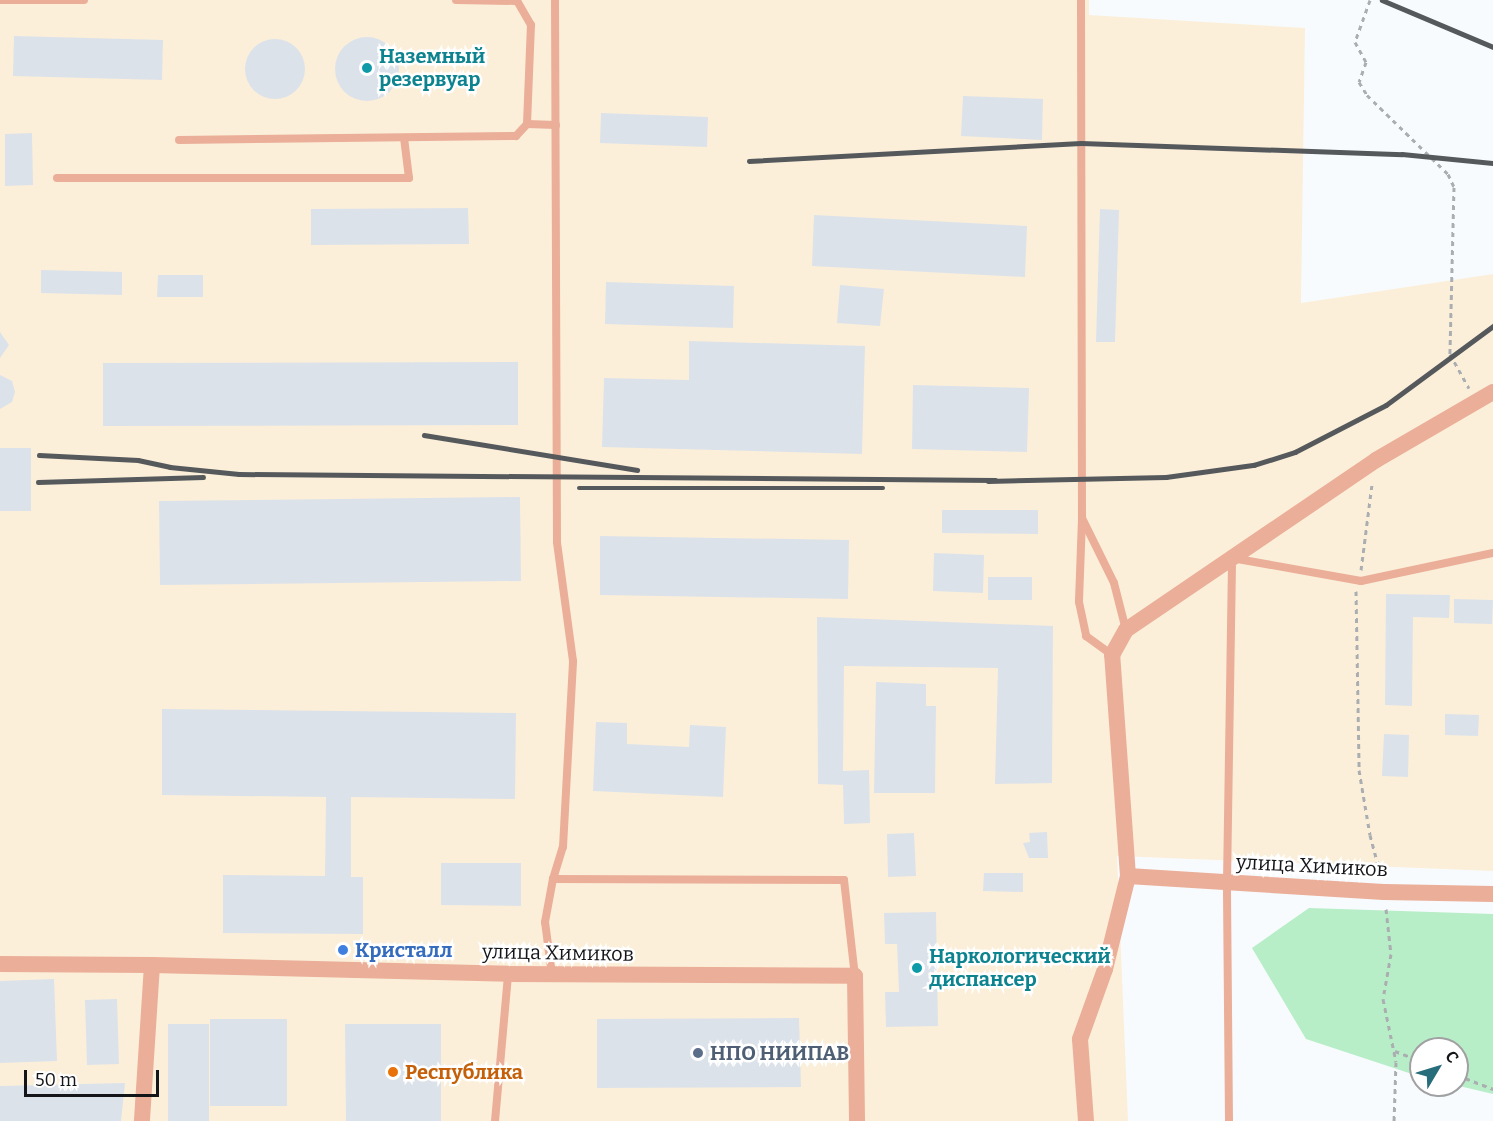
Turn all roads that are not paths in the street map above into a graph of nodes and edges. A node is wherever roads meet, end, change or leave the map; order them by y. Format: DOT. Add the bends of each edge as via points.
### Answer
graph roads {
  1 [pos="0,0"];
  2 [pos="84,0"];
  3 [pos="456,0"];
  4 [pos="555,0"];
  5 [pos="1081,0"];
  6 [pos="527,124"];
  7 [pos="556,125"];
  8 [pos="404,138"];
  9 [pos="179,140"];
  10 [pos="57,178"];
  11 [pos="1486,397"];
  12 [pos="1083,518"];
  13 [pos="1493,553"];
  14 [pos="1232,558"];
  15 [pos="1126,630"];
  16 [pos="1112,655"];
  17 [pos="1128,876"];
  18 [pos="553,879"];
  19 [pos="1227,882"];
  20 [pos="1493,894"];
  21 [pos="0,964"];
  22 [pos="152,965"];
  23 [pos="508,974"];
  24 [pos="552,975"];
  25 [pos="855,976"];
  26 [pos="142,1121"];
  27 [pos="495,1121"];
  28 [pos="857,1121"];
  29 [pos="1086,1121"];
  30 [pos="1229,1121"];
  1 -- 2 [label="lane"];
  3 -- 6 [label="lane" via="517,1 531,25"];
  4 -- 7 [label="lane"];
  5 -- 12 [label="lane"];
  6 -- 7 [label="lane"];
  6 -- 8 [label="lane" via="516,136"];
  7 -- 18 [label="lane" via="557,542 573,661 563,847"];
  8 -- 9 [label="lane"];
  8 -- 10 [label="lane" via="409,178"];
  11 -- 14 [label="street" via="1376,460"];
  12 -- 15 [label="lane" via="1114,583"];
  12 -- 16 [label="lane" via="1079,602 1086,636"];
  13 -- 14 [label="lane" via="1361,581"];
  14 -- 15 [label="street"];
  14 -- 19 [label="lane"];
  15 -- 16 [label="street"];
  16 -- 17 [label="street"];
  17 -- 19 [label="street, улица Химиков"];
  17 -- 29 [label="street" via="1105,969 1080,1039"];
  18 -- 24 [label="lane" via="544,922"];
  18 -- 25 [label="lane" via="844,880"];
  19 -- 20 [label="street, улица Химиков"];
  19 -- 30 [label="lane"];
  21 -- 22 [label="street, улица Химиков"];
  22 -- 23 [label="street, улица Химиков"];
  22 -- 26 [label="street"];
  23 -- 24 [label="street, улица Химиков"];
  23 -- 27 [label="lane"];
  24 -- 25 [label="street, улица Химиков"];
  25 -- 28 [label="street"];
}
